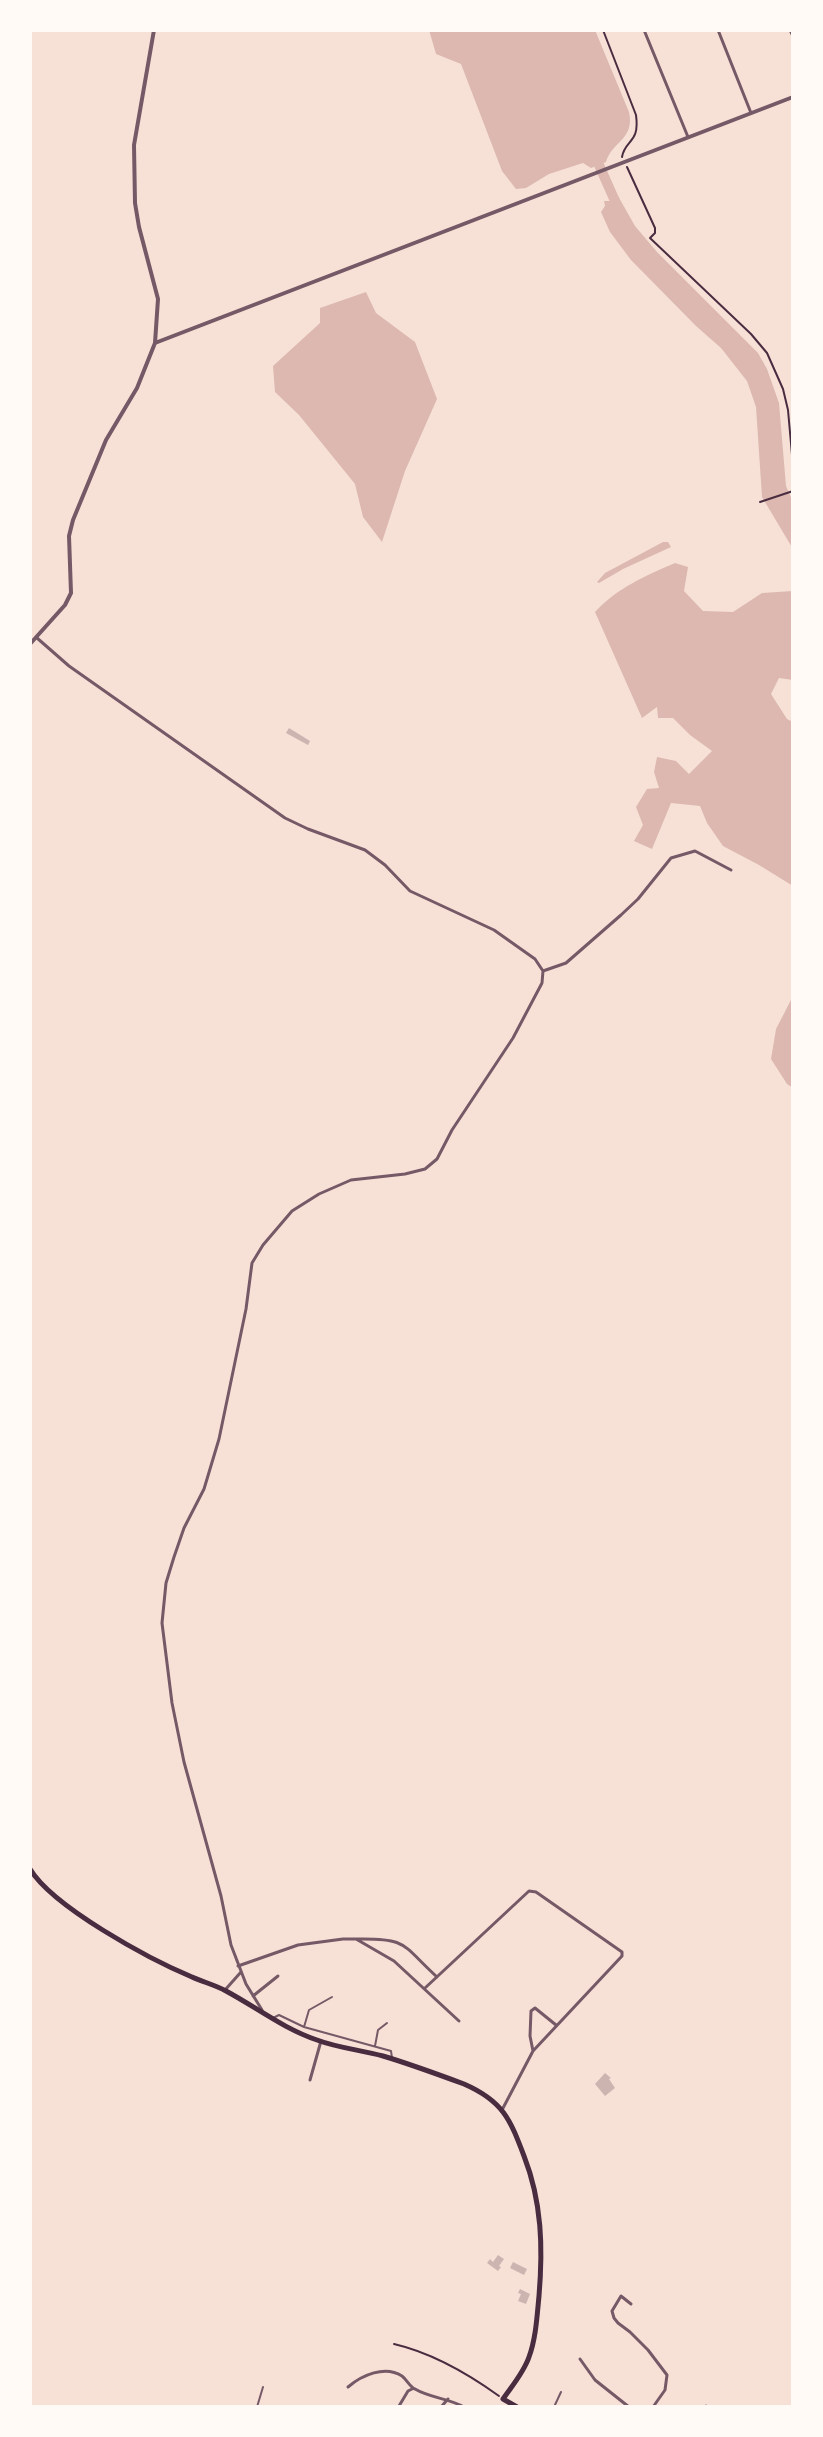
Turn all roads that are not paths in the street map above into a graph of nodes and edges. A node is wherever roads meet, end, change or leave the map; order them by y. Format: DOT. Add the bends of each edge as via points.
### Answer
graph roads {
  1 [pos="154,30"];
  2 [pos="644,30"];
  3 [pos="718,30"];
  4 [pos="790,30"];
  5 [pos="793,36"];
  6 [pos="793,97"];
  7 [pos="751,113"];
  8 [pos="688,137"];
  9 [pos="155,343"];
  10 [pos="37,638"];
  11 [pos="30,644"];
  12 [pos="731,870"];
  13 [pos="543,971"];
  14 [pos="30,1869"];
  15 [pos="356,1939"];
  16 [pos="376,1939"];
  17 [pos="373,1951"];
  18 [pos="238,1966"];
  19 [pos="241,1972"];
  20 [pos="278,1976"];
  21 [pos="437,1977"];
  22 [pos="425,1988"];
  23 [pos="225,1990"];
  24 [pos="253,1996"];
  25 [pos="332,1997"];
  26 [pos="264,2012"];
  27 [pos="272,2019"];
  28 [pos="459,2021"];
  29 [pos="387,2023"];
  30 [pos="557,2025"];
  31 [pos="304,2027"];
  32 [pos="321,2041"];
  33 [pos="375,2047"];
  34 [pos="533,2051"];
  35 [pos="392,2059"];
  36 [pos="310,2080"];
  37 [pos="502,2110"];
  38 [pos="631,2304"];
  39 [pos="580,2359"];
  40 [pos="263,2387"];
  41 [pos="348,2387"];
  42 [pos="412,2389"];
  43 [pos="561,2392"];
  44 [pos="448,2399"];
  45 [pos="399,2406"];
  46 [pos="257,2407"];
  47 [pos="441,2407"];
  48 [pos="464,2407"];
  49 [pos="517,2407"];
  50 [pos="554,2407"];
  51 [pos="629,2407"];
  52 [pos="653,2407"];
  1 -- 9 [label="street" via="134,157 139,227 158,299"];
  2 -- 8 [label="street"];
  3 -- 7 [label="street"];
  4 -- 5 [label="street"];
  6 -- 7 [label="street"];
  7 -- 8 [label="street"];
  8 -- 9 [label="street"];
  9 -- 10 [label="street" via="73,520 71,593"];
  10 -- 11 [label="street"];
  10 -- 13 [label="street" via="285,818 365,850 410,891 494,930 535,959"];
  12 -- 13 [label="street" via="695,851 671,858 621,915 566,963"];
  13 -- 18 [label="street" via="513,1038 437,1159 425,1169 351,1180 319,1194 292,1211 252,1263 219,1439 166,1583 162,1623 176,1731"];
  14 -- 23 [label="main road" via="55,1897 119,1940"];
  15 -- 16 [label="street"];
  15 -- 17 [label="street"];
  15 -- 18 [label="street" via="298,1945"];
  16 -- 17 [label="street"];
  16 -- 21 [label="street" via="405,1945"];
  17 -- 22 [label="street" via="394,1961"];
  18 -- 19 [label="street"];
  19 -- 23 [label="street"];
  19 -- 24 [label="street"];
  20 -- 24 [label="street"];
  21 -- 22 [label="street"];
  21 -- 30 [label="street" via="529,1891 536,1892 622,1952"];
  22 -- 28 [label="street"];
  23 -- 26 [label="main road"];
  24 -- 26 [label="street"];
  25 -- 31 [label="street" via="309,2010"];
  26 -- 27 [label="main road"];
  27 -- 31 [label="street" via="279,2015"];
  27 -- 32 [label="main road"];
  29 -- 33 [label="street" via="378,2030"];
  30 -- 34 [label="street"];
  30 -- 34 [label="street" via="539,2009 531,2011"];
  31 -- 33 [label="street"];
  32 -- 35 [label="main road"];
  32 -- 36 [label="street"];
  33 -- 35 [label="street" via="391,2051"];
  34 -- 37 [label="street"];
  35 -- 37 [label="main road" via="477,2089"];
  37 -- 49 [label="main road" via="515,2128 540,2207 540,2278 532,2346 501,2401"];
  38 -- 52 [label="street" via="621,2296 612,2311 614,2318 667,2375 665,2390"];
  39 -- 51 [label="street" via="595,2380"];
  40 -- 46 [label="street"];
  41 -- 42 [label="street" via="373,2373 392,2372 410,2382"];
  42 -- 44 [label="street"];
  42 -- 45 [label="street"];
  43 -- 50 [label="street"];
  44 -- 47 [label="street"];
  44 -- 48 [label="street"];
}
